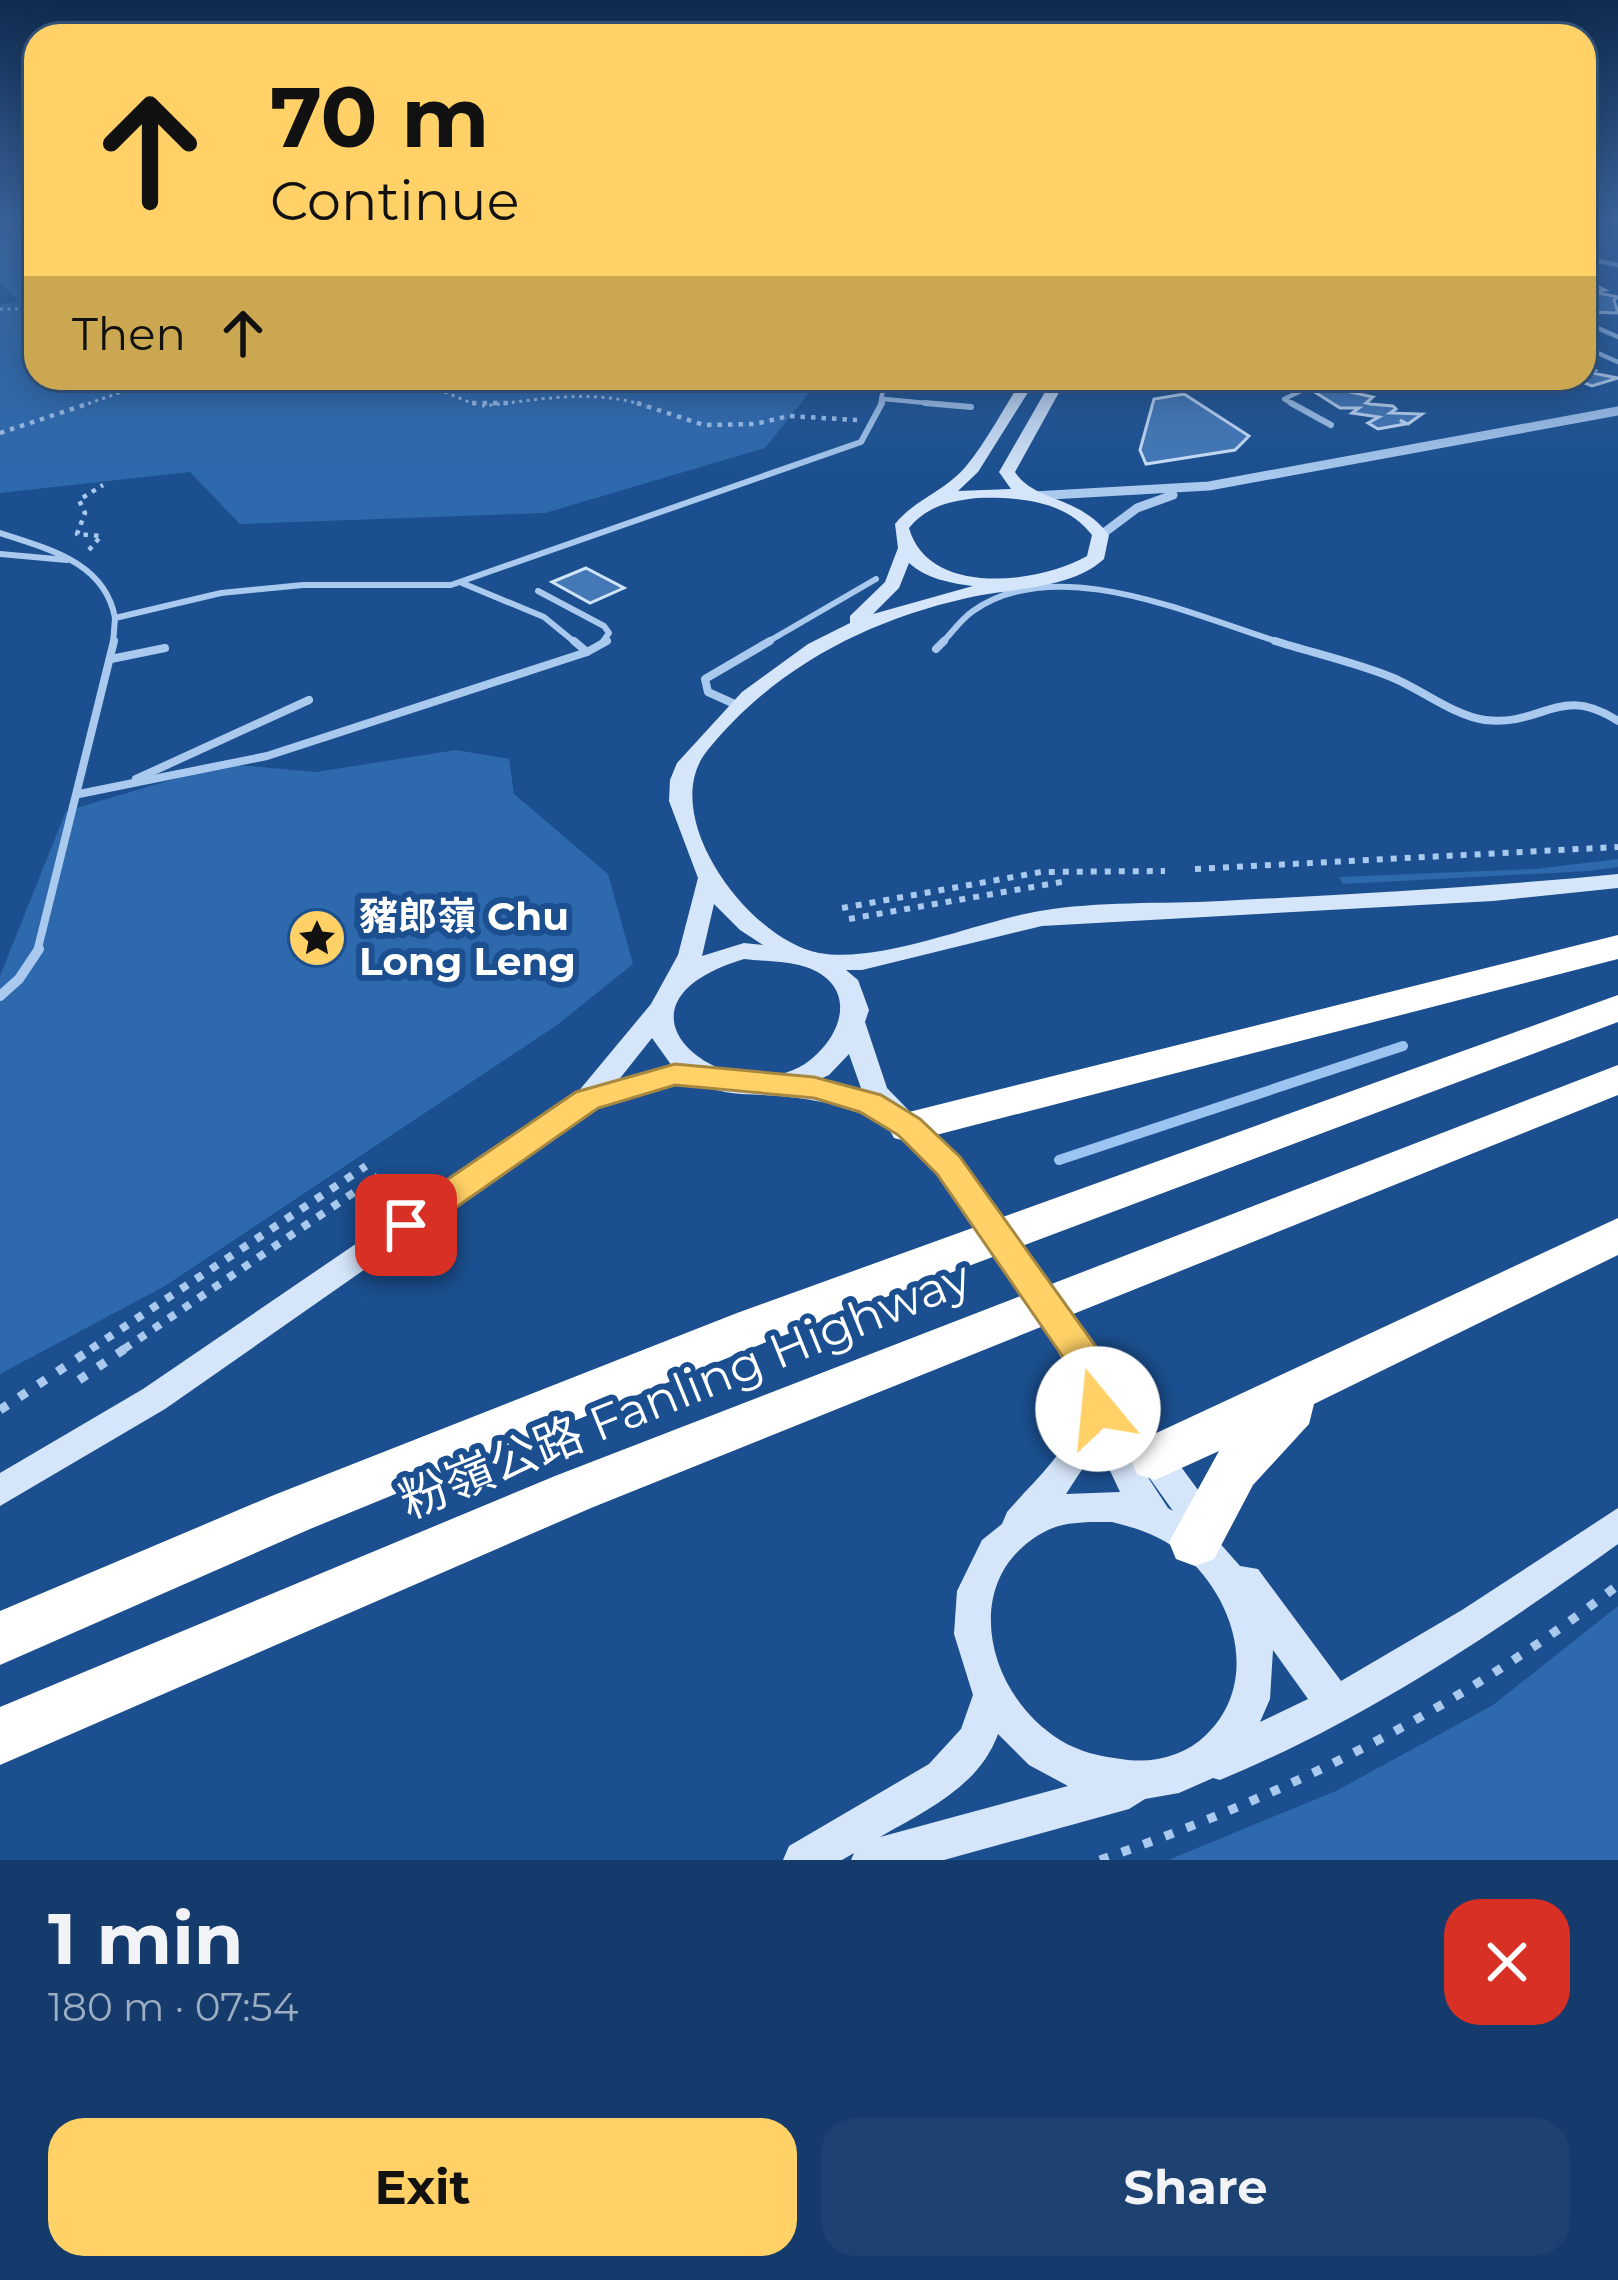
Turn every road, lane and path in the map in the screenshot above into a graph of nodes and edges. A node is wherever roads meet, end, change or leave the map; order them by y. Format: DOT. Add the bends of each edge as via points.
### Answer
graph roads {
  1 [pos="127,390"];
  2 [pos="440,390"];
  3 [pos="884,390"];
  4 [pos="1022,390"];
  5 [pos="1053,390"];
  6 [pos="1303,390"];
  7 [pos="884,399"];
  8 [pos="971,407"];
  9 [pos="1618,411"];
  10 [pos="873,423"];
  11 [pos="1331,425"];
  12 [pos="0,433"];
  13 [pos="103,485"];
  14 [pos="1209,486"];
  15 [pos="1033,496"];
  16 [pos="934,501"];
  17 [pos="0,532"];
  18 [pos="1101,535"];
  19 [pos="905,550"];
  20 [pos="0,554"];
  21 [pos="78,561"];
  22 [pos="876,579"];
  23 [pos="460,582"];
  24 [pos="1009,584"];
  25 [pos="538,590"];
  26 [pos="566,590"];
  27 [pos="549,596"];
  28 [pos="115,618"];
  29 [pos="851,626"];
  30 [pos="165,648"];
  31 [pos="935,650"];
  32 [pos="587,652"];
  33 [pos="111,659"];
  34 [pos="309,700"];
  35 [pos="740,706"];
  36 [pos="1618,721"];
  37 [pos="79,794"];
  38 [pos="1618,847"];
  39 [pos="1195,869"];
  40 [pos="1165,872"];
  41 [pos="708,880"];
  42 [pos="1067,881"];
  43 [pos="1618,881"];
  44 [pos="842,908"];
  45 [pos="849,919"];
  46 [pos="927,946"];
  47 [pos="1618,947"];
  48 [pos="809,959"];
  49 [pos="0,995"];
  50 [pos="1618,1008"];
  51 [pos="661,1012"];
  52 [pos="857,1017"];
  53 [pos="713,1078"];
  54 [pos="1618,1079"];
  55 [pos="762,1085"];
  56 [pos="587,1100"];
  57 [pos="909,1127"];
  58 [pos="366,1166"];
  59 [pos="378,1176"];
  60 [pos="1618,1235"];
  61 [pos="1396,1342"];
  62 [pos="1094,1372"];
  63 [pos="79,1380"];
  64 [pos="0,1410"];
  65 [pos="1155,1458"];
  66 [pos="0,1491"];
  67 [pos="1618,1524"];
  68 [pos="1175,1530"];
  69 [pos="1002,1544"];
  70 [pos="1618,1585"];
  71 [pos="1250,1623"];
  72 [pos="0,1639"];
  73 [pos="1385,1674"];
  74 [pos="991,1697"];
  75 [pos="1334,1703"];
  76 [pos="0,1736"];
  77 [pos="1193,1772"];
  78 [pos="803,1860"];
  79 [pos="872,1860"];
  80 [pos="1100,1860"];
  1 -- 12 [label="path"];
  2 -- 10 [label="path" via="480,406 623,398 704,425 789,416"];
  3 -- 7 [label="lane"];
  4 -- 16 [label="main road" via="972,469"];
  5 -- 15 [label="main road" via="1007,472"];
  6 -- 11 [label="lane" via="1284,399"];
  7 -- 8 [label="lane"];
  7 -- 10 [label="lane"];
  9 -- 14 [label="street"];
  10 -- 23 [label="lane" via="861,442 840,451"];
  13 -- 21 [label="path" via="79,500 85,513 76,534 101,536"];
  14 -- 15 [label="street"];
  14 -- 18 [label="street" via="1154,500"];
  15 -- 16 [label="main road"];
  15 -- 18 [label="main road" via="1079,512"];
  16 -- 19 [label="main road" via="901,528"];
  17 -- 21 [label="lane"];
  18 -- 24 [label="main road" via="1101,551 1076,572"];
  19 -- 24 [label="main road" via="954,577"];
  19 -- 29 [label="main road" via="892,584"];
  20 -- 21 [label="lane"];
  21 -- 28 [label="lane" via="110,594"];
  22 -- 35 [label="lane" via="705,680 708,692"];
  23 -- 28 [label="lane" via="221,593"];
  23 -- 32 [label="lane" via="544,617"];
  24 -- 29 [label="main road"];
  25 -- 27 [label="lane"];
  26 -- 27 [label="lane"];
  27 -- 32 [label="lane" via="609,634"];
  28 -- 33 [label="lane"];
  29 -- 35 [label="main road"];
  30 -- 33 [label="lane"];
  31 -- 36 [label="lane" via="974,610 1039,586 1100,588 1389,676 1480,720 1590,703"];
  32 -- 37 [label="lane" via="267,756"];
  33 -- 37 [label="lane"];
  34 -- 37 [label="lane" via="145,777"];
  35 -- 41 [label="main road" via="698,748 678,791"];
  37 -- 49 [label="lane" via="42,945"];
  38 -- 39 [label="path"];
  40 -- 44 [label="path" via="1042,872"];
  41 -- 48 [label="main road" via="738,918"];
  41 -- 51 [label="main road" via="689,955"];
  42 -- 45 [label="path"];
  43 -- 46 [label="main road" via="1042,919"];
  46 -- 48 [label="main road" via="862,962"];
  46 -- 52 [label="main road" via="869,974"];
  47 -- 57 [label="highway"];
  48 -- 51 [label="main road" via="774,951 714,958 670,990"];
  48 -- 52 [label="main road" via="848,986"];
  50 -- 72 [label="highway, 粉嶺公路 Fanling Highway" via="753,1327"];
  51 -- 53 [label="main road" via="675,1055"];
  51 -- 56 [label="main road"];
  52 -- 55 [label="main road" via="845,1049 825,1067"];
  52 -- 57 [label="main road" via="869,1079"];
  53 -- 55 [label="main road"];
  53 -- 56 [label="main road" via="675,1075"];
  54 -- 76 [label="highway, 粉嶺公路 Fanling Highway" via="573,1492"];
  55 -- 57 [label="main road" via="852,1098"];
  56 -- 66 [label="main road" via="190,1375"];
  57 -- 62 [label="main road, bridge" via="948,1165"];
  58 -- 64 [label="path"];
  59 -- 63 [label="path"];
  60 -- 61 [label="highway"];
  61 -- 65 [label="highway"];
  61 -- 68 [label="highway" via="1253,1441 1221,1488"];
  62 -- 65 [label="main road, bridge"];
  62 -- 68 [label="main road" via="1121,1466"];
  62 -- 69 [label="main road" via="1098,1409 1086,1439"];
  65 -- 75 [label="main road"];
  67 -- 73 [label="main road"];
  68 -- 69 [label="main road" via="1112,1506 1069,1508 1032,1520"];
  68 -- 71 [label="main road" via="1227,1574"];
  69 -- 74 [label="main road" via="981,1576 971,1613 974,1655"];
  70 -- 80 [label="path" via="1416,1728 1206,1825"];
  71 -- 73 [label="main road" via="1296,1664 1336,1679"];
  71 -- 77 [label="main road" via="1257,1657 1252,1700 1232,1738"];
  73 -- 75 [label="main road"];
  74 -- 77 [label="main road" via="1021,1736 1061,1766 1108,1781"];
  74 -- 78 [label="main road" via="976,1741 943,1778"];
  75 -- 77 [label="main road"];
  77 -- 79 [label="main road"];
}
